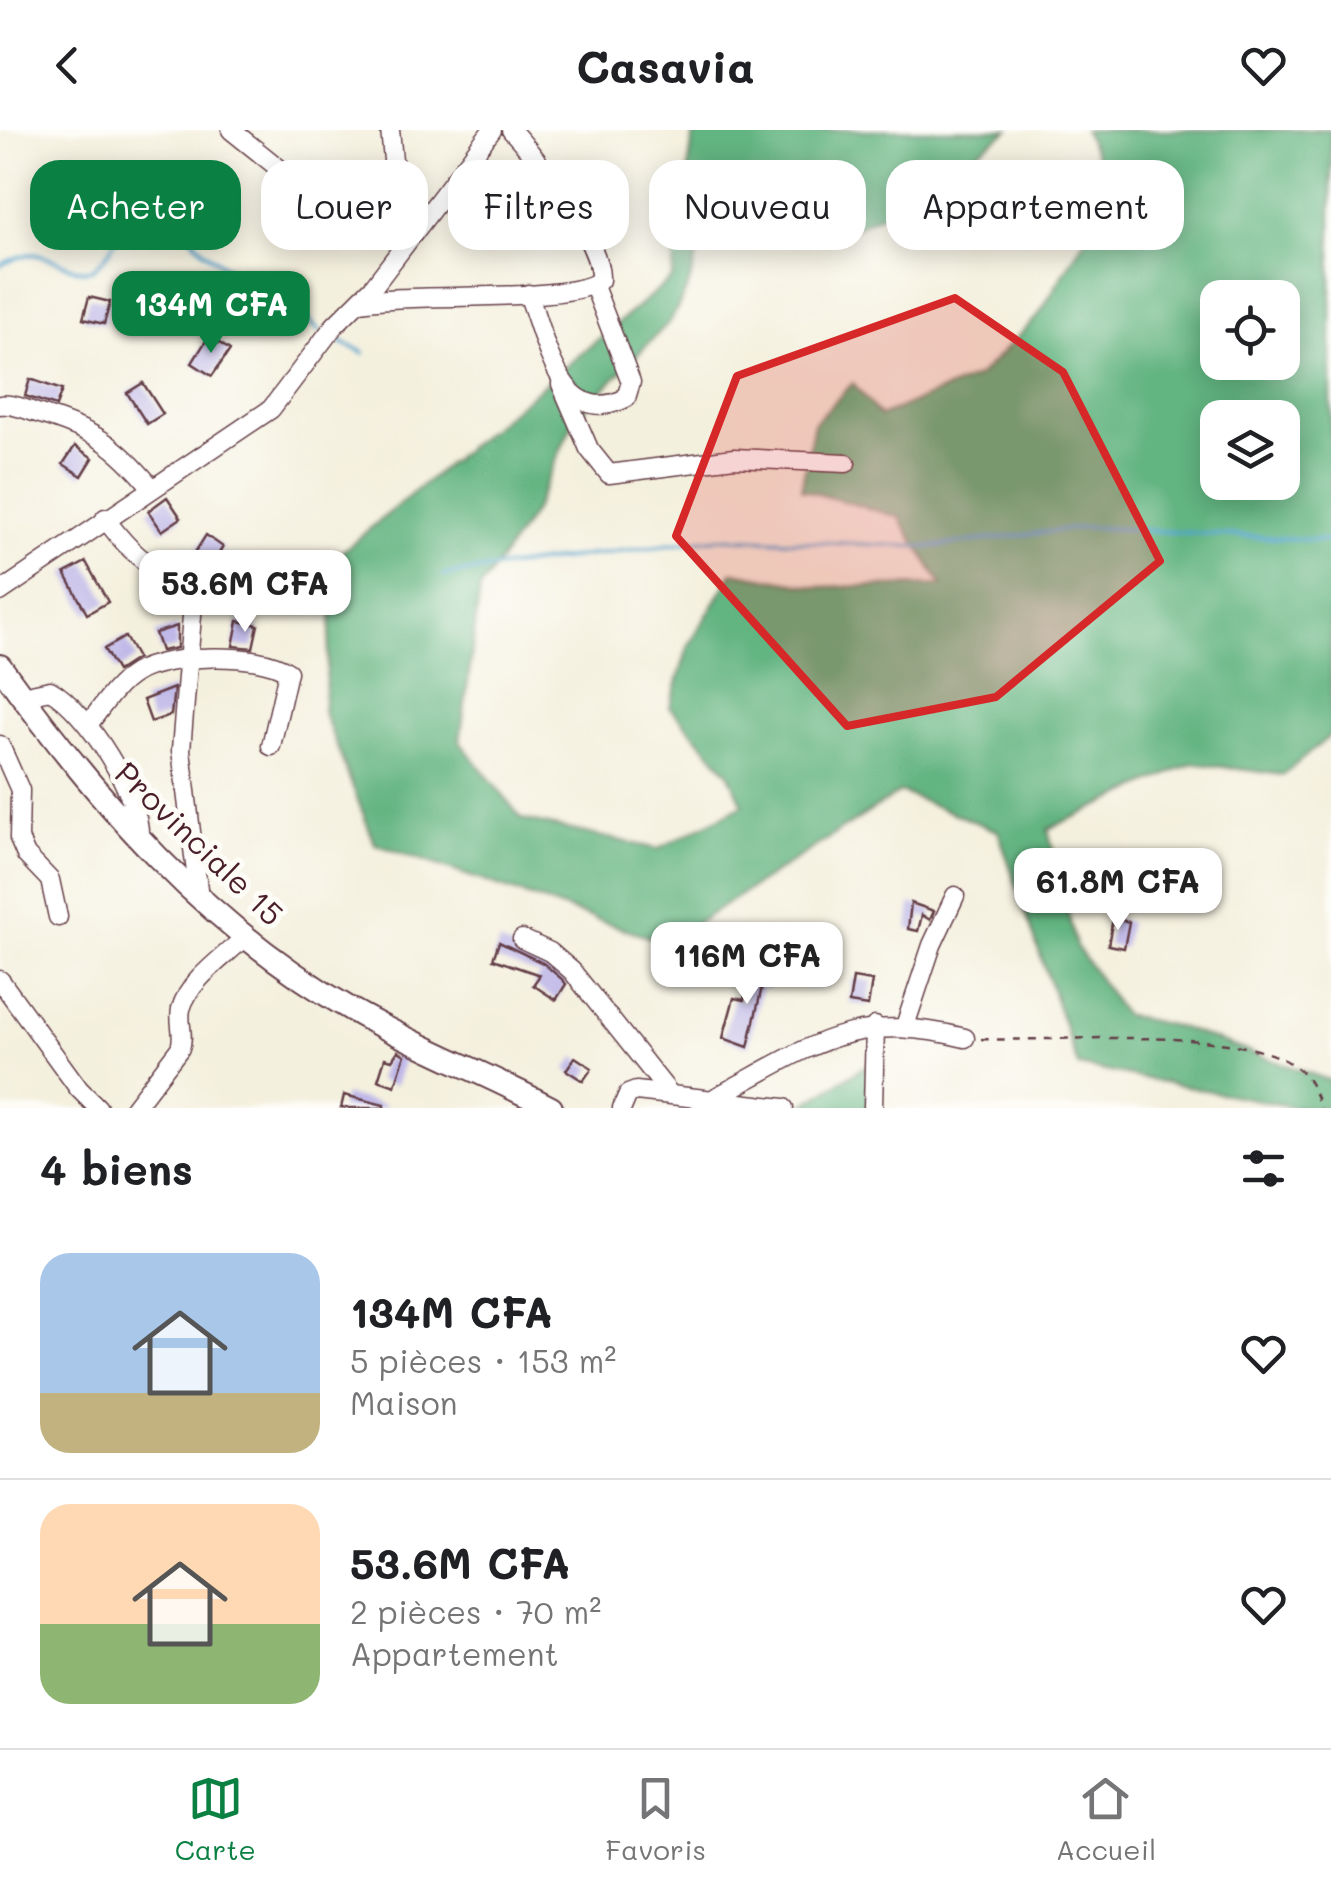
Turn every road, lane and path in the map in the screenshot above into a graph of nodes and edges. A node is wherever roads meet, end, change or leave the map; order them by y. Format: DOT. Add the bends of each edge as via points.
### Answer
graph roads {
  1 [pos="231,130"];
  2 [pos="390,130"];
  3 [pos="492,130"];
  4 [pos="510,130"];
  5 [pos="268,160"];
  6 [pos="394,160"];
  7 [pos="428,207"];
  8 [pos="395,250"];
  9 [pos="594,286"];
  10 [pos="528,294"];
  11 [pos="361,302"];
  12 [pos="561,384"];
  13 [pos="0,405"];
  14 [pos="846,463"];
  15 [pos="152,488"];
  16 [pos="105,518"];
  17 [pos="0,592"];
  18 [pos="188,658"];
  19 [pos="0,666"];
  20 [pos="22,696"];
  21 [pos="88,726"];
  22 [pos="0,746"];
  23 [pos="271,746"];
  24 [pos="140,839"];
  25 [pos="955,896"];
  26 [pos="199,897"];
  27 [pos="58,916"];
  28 [pos="244,938"];
  29 [pos="522,939"];
  30 [pos="0,980"];
  31 [pos="876,1026"];
  32 [pos="905,1026"];
  33 [pos="964,1038"];
  34 [pos="670,1094"];
  35 [pos="716,1097"];
  36 [pos="98,1108"];
  37 [pos="134,1108"];
  38 [pos="551,1108"];
  39 [pos="622,1108"];
  40 [pos="784,1108"];
  41 [pos="872,1108"];
  42 [pos="1321,1108"];
  1 -- 5 [label="street"];
  2 -- 6 [label="street"];
  3 -- 7 [label="street"];
  4 -- 9 [label="street" via="586,238 600,271"];
  8 -- 11 [label="street"];
  9 -- 10 [label="street"];
  9 -- 12 [label="street" via="631,387 620,401 595,406"];
  10 -- 11 [label="street"];
  10 -- 12 [label="street"];
  11 -- 15 [label="street" via="255,423"];
  12 -- 14 [label="street" via="589,450 609,474 734,458"];
  13 -- 15 [label="street" via="97,433"];
  15 -- 16 [label="street"];
  16 -- 17 [label="street"];
  16 -- 18 [label="street" via="142,558 194,591"];
  18 -- 21 [label="street" via="138,671"];
  18 -- 23 [label="street" via="285,669"];
  18 -- 26 [label="street" via="181,750"];
  19 -- 20 [label="main road, Provinciale 15"];
  20 -- 21 [label="street" via="50,690"];
  20 -- 24 [label="main road, Provinciale 15" via="86,782"];
  21 -- 24 [label="street" via="134,809"];
  22 -- 27 [label="street" via="18,779 19,839 50,880"];
  24 -- 26 [label="main road, Provinciale 15"];
  25 -- 32 [label="street"];
  26 -- 28 [label="main road, Provinciale 15"];
  28 -- 37 [label="street" via="187,996 180,1048"];
  28 -- 38 [label="main road, Provinciale 15" via="350,1009"];
  29 -- 34 [label="street" via="572,970"];
  30 -- 36 [label="street"];
  31 -- 32 [label="street"];
  31 -- 35 [label="street" via="842,1032"];
  31 -- 41 [label="street"];
  32 -- 33 [label="street"];
  33 -- 42 [label="path" via="1184,1040 1264,1053 1297,1067"];
  34 -- 35 [label="street"];
  34 -- 39 [label="street" via="636,1091"];
  35 -- 40 [label="street"];
}
